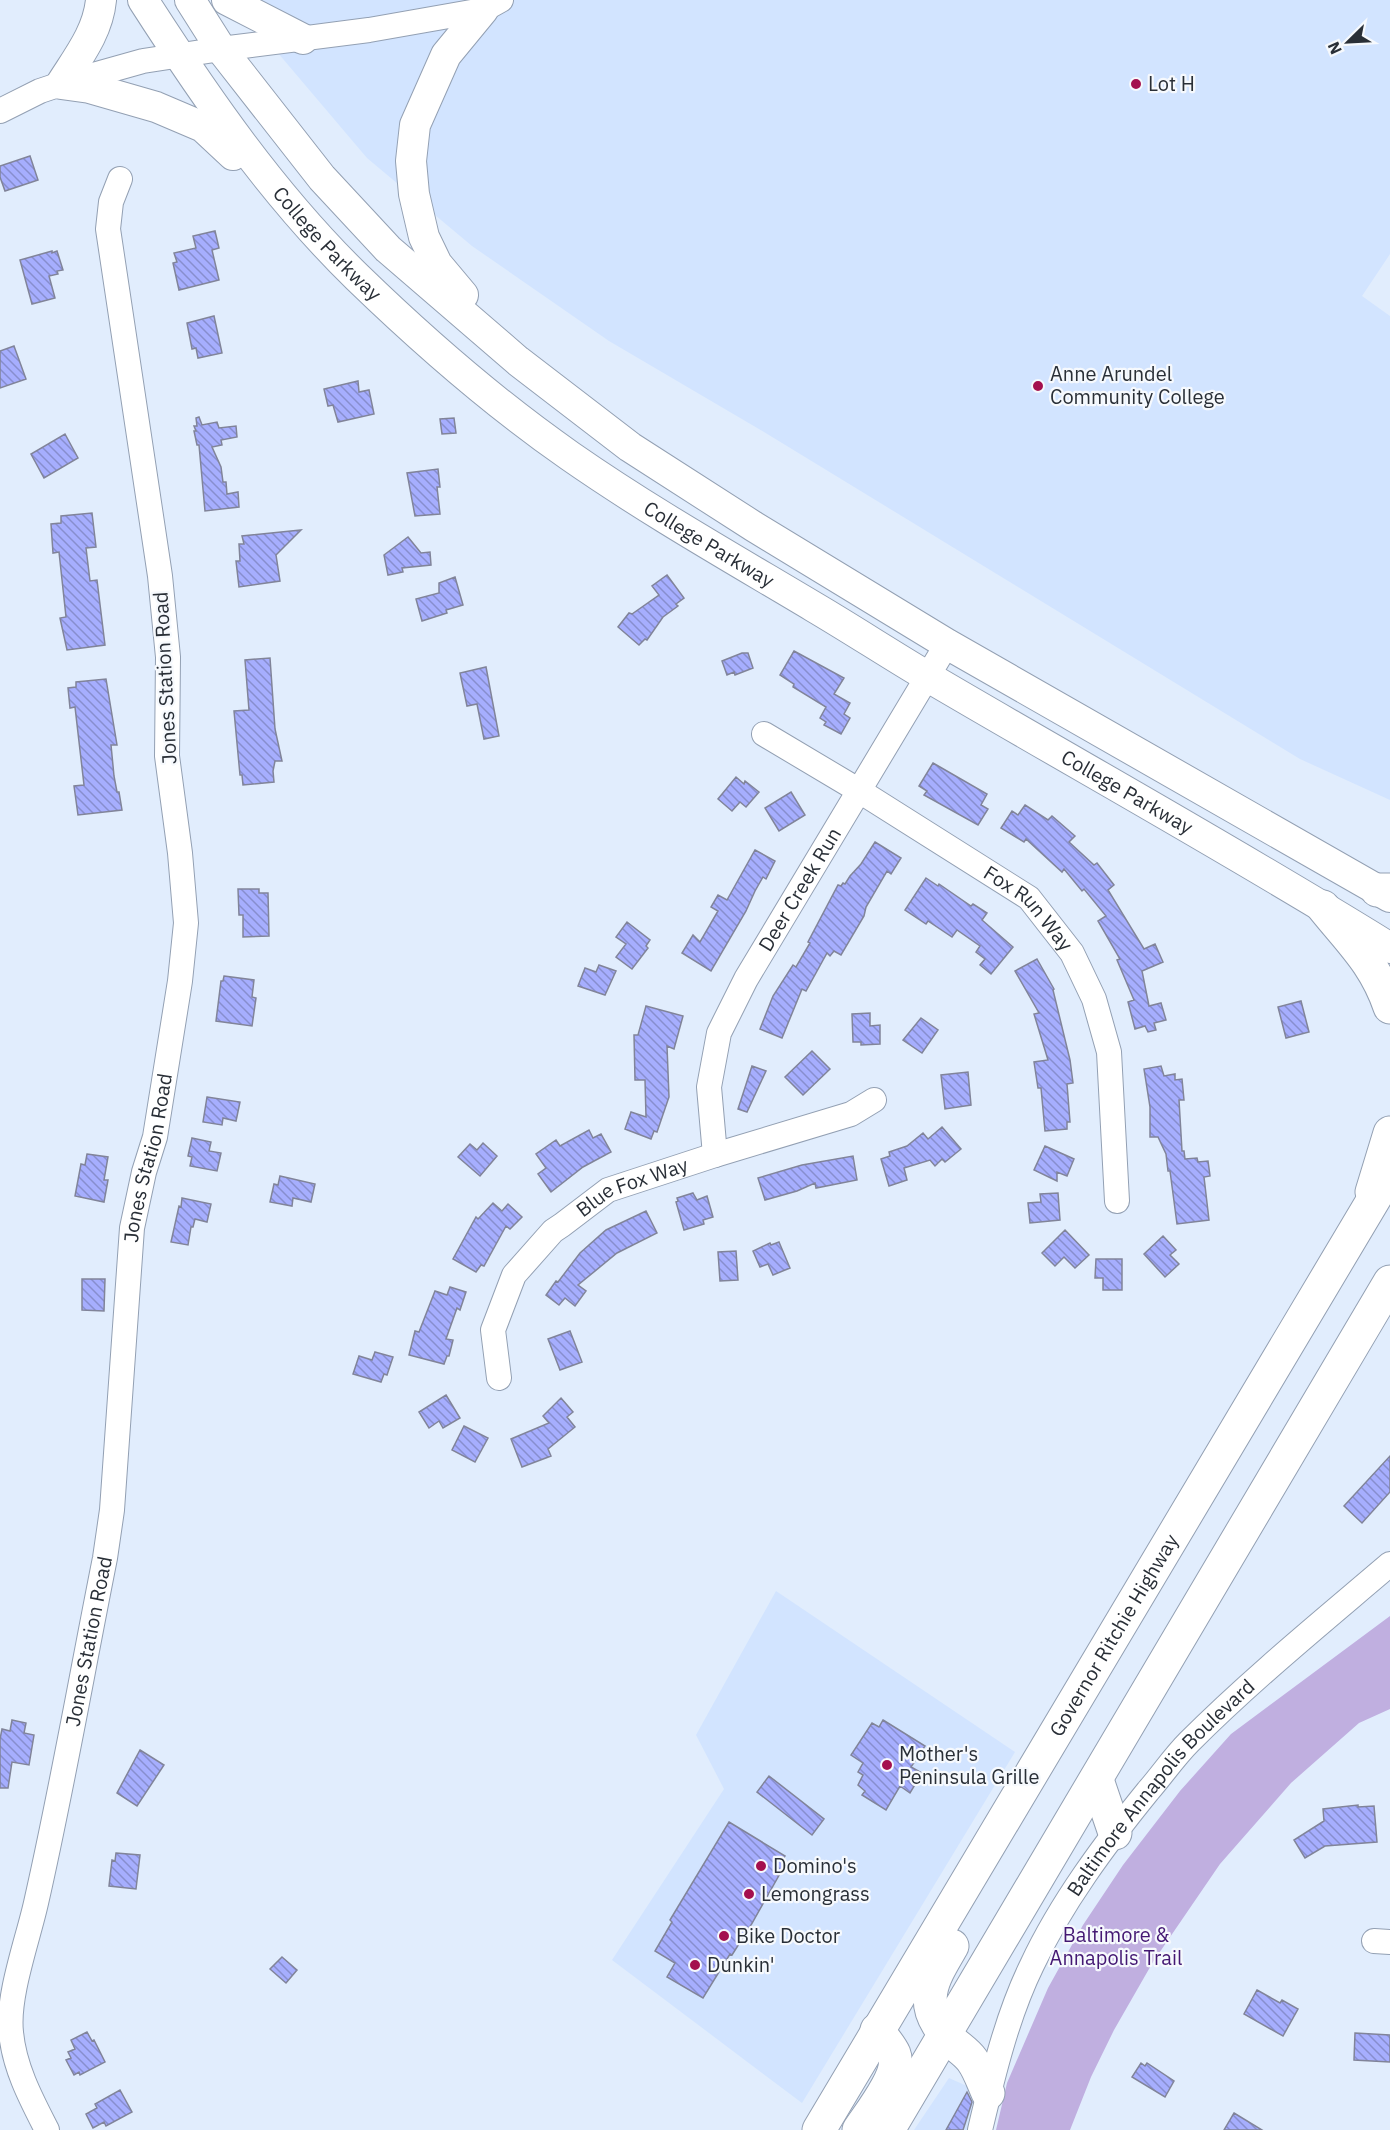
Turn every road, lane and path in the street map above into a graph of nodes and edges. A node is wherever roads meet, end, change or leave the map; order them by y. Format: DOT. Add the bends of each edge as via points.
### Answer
graph roads {
  1 [pos="101,0"];
  2 [pos="143,0"];
  3 [pos="190,0"];
  4 [pos="227,0"];
  5 [pos="492,5"];
  6 [pos="303,39"];
  7 [pos="221,49"];
  8 [pos="179,55"];
  9 [pos="61,84"];
  10 [pos="0,111"];
  11 [pos="120,179"];
  12 [pos="288,203"];
  13 [pos="518,362"];
  14 [pos="947,644"];
  15 [pos="928,676"];
  16 [pos="764,734"];
  17 [pos="858,790"];
  18 [pos="1386,892"];
  19 [pos="1323,907"];
  20 [pos="1390,948"];
  21 [pos="1390,1007"];
  22 [pos="874,1100"];
  23 [pos="1390,1133"];
  24 [pos="715,1155"];
  25 [pos="1390,1172"];
  26 [pos="1117,1201"];
  27 [pos="1366,1213"];
  28 [pos="1390,1282"];
  29 [pos="499,1378"];
  30 [pos="1390,1564"];
  31 [pos="1063,1719"];
  32 [pos="1097,1780"];
  33 [pos="1115,1833"];
  34 [pos="7,1993"];
  35 [pos="877,2030"];
  36 [pos="945,2034"];
  37 [pos="988,2093"];
  38 [pos="47,2130"];
  39 [pos="819,2130"];
  40 [pos="859,2130"];
  41 [pos="888,2130"];
  42 [pos="980,2130"];
  1 -- 9 [label="main road" via="92,34"];
  2 -- 8 [label="main road, College Parkway"];
  3 -- 7 [label="main road, College Parkway"];
  4 -- 6 [label="main road"];
  5 -- 6 [label="street"];
  5 -- 13 [label="main road" via="446,55 415,125 411,162 424,237 437,264"];
  6 -- 7 [label="street"];
  7 -- 8 [label="street"];
  7 -- 13 [label="main road, College Parkway" via="322,178 388,249"];
  8 -- 9 [label="street"];
  8 -- 12 [label="main road, College Parkway" via="233,134"];
  9 -- 10 [label="street"];
  9 -- 12 [label="main road" via="123,96 203,127"];
  11 -- 34 [label="street, Jones Station Road" via="111,202 108,229 160,576 168,657 167,756 186,923 154,1137 132,1228 112,1510 105,1558 36,1903"];
  12 -- 15 [label="main road, College Parkway" via="354,275 516,416 647,506"];
  13 -- 14 [label="main road, College Parkway" via="630,447"];
  14 -- 15 [label="street, Deer Creek Run"];
  14 -- 18 [label="main road, College Parkway"];
  15 -- 17 [label="street, Deer Creek Run"];
  15 -- 19 [label="main road, College Parkway"];
  16 -- 17 [label="street, Fox Run Way"];
  17 -- 24 [label="street, Deer Creek Run" via="746,979 719,1033 709,1087"];
  17 -- 26 [label="street, Fox Run Way" via="1029,898 1072,953 1094,999 1109,1052"];
  19 -- 20 [label="main road, College Parkway"];
  19 -- 21 [label="highway" via="1365,956"];
  22 -- 24 [label="street, Blue Fox Way" via="851,1114"];
  23 -- 27 [label="highway"];
  24 -- 29 [label="street, Blue Fox Way" via="609,1190 553,1231 514,1275 493,1330"];
  25 -- 27 [label="highway, Governor Ritchie Highway"];
  27 -- 31 [label="highway, Governor Ritchie Highway"];
  28 -- 32 [label="highway"];
  30 -- 33 [label="street, Baltimore Annapolis Boulevard" via="1187,1744"];
  31 -- 35 [label="highway, Governor Ritchie Highway"];
  31 -- 36 [label="highway" via="1036,1805 932,1980 933,2015"];
  32 -- 33 [label="highway"];
  32 -- 36 [label="highway"];
  33 -- 37 [label="street, Baltimore Annapolis Boulevard" via="1032,1965"];
  34 -- 38 [label="street, Jones Station Road" via="16,2061"];
  35 -- 39 [label="highway, Governor Ritchie Highway"];
  35 -- 40 [label="highway" via="894,2055 895,2068"];
  36 -- 37 [label="highway" via="971,2058"];
  36 -- 41 [label="highway"];
  37 -- 42 [label="street, Baltimore Annapolis Boulevard"];
}
